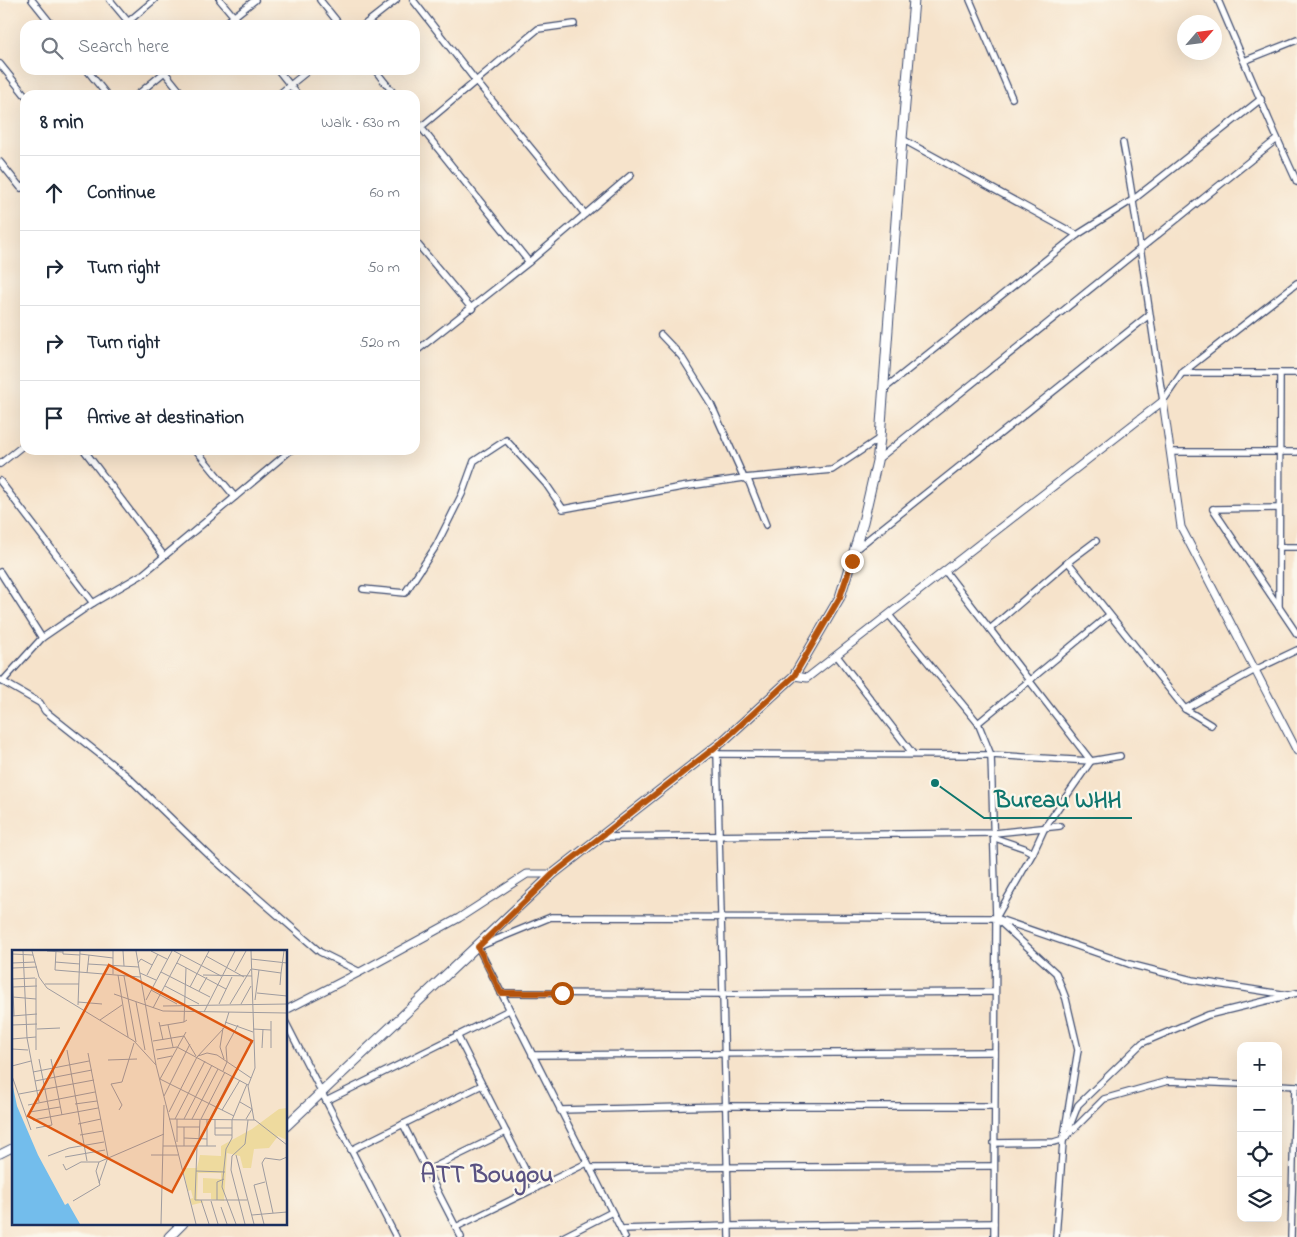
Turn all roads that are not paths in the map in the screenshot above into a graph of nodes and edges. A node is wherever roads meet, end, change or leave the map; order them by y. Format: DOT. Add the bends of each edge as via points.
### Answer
graph roads {
  1 [pos="32,0"];
  2 [pos="110,0"];
  3 [pos="154,0"];
  4 [pos="220,0"];
  5 [pos="255,0"];
  6 [pos="320,0"];
  7 [pos="396,0"];
  8 [pos="413,0"];
  9 [pos="914,0"];
  10 [pos="970,0"];
  11 [pos="1218,0"];
  12 [pos="234,17"];
  13 [pos="48,20"];
  14 [pos="127,20"];
  15 [pos="133,20"];
  16 [pos="230,20"];
  17 [pos="236,20"];
  18 [pos="336,20"];
  19 [pos="370,20"];
  20 [pos="574,24"];
  21 [pos="1297,40"];
  22 [pos="1244,61"];
  23 [pos="0,64"];
  24 [pos="91,75"];
  25 [pos="160,75"];
  26 [pos="168,75"];
  27 [pos="282,75"];
  28 [pos="303,75"];
  29 [pos="379,75"];
  30 [pos="476,81"];
  31 [pos="290,85"];
  32 [pos="21,90"];
  33 [pos="102,90"];
  34 [pos="143,90"];
  35 [pos="179,90"];
  36 [pos="284,90"];
  37 [pos="294,90"];
  38 [pos="391,90"];
  39 [pos="1012,98"];
  40 [pos="1262,99"];
  41 [pos="421,128"];
  42 [pos="902,139"];
  43 [pos="1277,139"];
  44 [pos="1123,143"];
  45 [pos="0,162"];
  46 [pos="632,175"];
  47 [pos="1297,182"];
  48 [pos="20,188"];
  49 [pos="1134,200"];
  50 [pos="585,214"];
  51 [pos="1077,235"];
  52 [pos="420,247"];
  53 [pos="1139,249"];
  54 [pos="530,262"];
  55 [pos="1297,283"];
  56 [pos="472,309"];
  57 [pos="1149,315"];
  58 [pos="662,335"];
  59 [pos="420,348"];
  60 [pos="1182,373"];
  61 [pos="1280,373"];
  62 [pos="1297,373"];
  63 [pos="884,388"];
  64 [pos="1163,401"];
  65 [pos="880,438"];
  66 [pos="20,448"];
  67 [pos="1170,452"];
  68 [pos="1279,452"];
  69 [pos="1297,452"];
  70 [pos="88,455"];
  71 [pos="200,455"];
  72 [pos="285,455"];
  73 [pos="877,461"];
  74 [pos="0,464"];
  75 [pos="744,478"];
  76 [pos="0,481"];
  77 [pos="234,498"];
  78 [pos="1279,508"];
  79 [pos="766,525"];
  80 [pos="1096,540"];
  81 [pos="1279,547"];
  82 [pos="1297,547"];
  83 [pos="855,549"];
  84 [pos="164,556"];
  85 [pos="1068,562"];
  86 [pos="0,572"];
  87 [pos="946,572"];
  88 [pos="363,590"];
  89 [pos="93,603"];
  90 [pos="1279,607"];
  91 [pos="890,615"];
  92 [pos="1109,615"];
  93 [pos="990,629"];
  94 [pos="1297,634"];
  95 [pos="42,638"];
  96 [pos="1297,650"];
  97 [pos="837,656"];
  98 [pos="1255,670"];
  99 [pos="794,676"];
  100 [pos="1028,681"];
  101 [pos="1,682"];
  102 [pos="1185,709"];
  103 [pos="978,723"];
  104 [pos="1211,725"];
  105 [pos="1297,751"];
  106 [pos="716,753"];
  107 [pos="706,754"];
  108 [pos="913,754"];
  109 [pos="991,755"];
  110 [pos="1120,756"];
  111 [pos="1091,761"];
  112 [pos="1060,826"];
  113 [pos="1045,827"];
  114 [pos="719,835"];
  115 [pos="995,835"];
  116 [pos="601,836"];
  117 [pos="1033,853"];
  118 [pos="553,874"];
  119 [pos="721,918"];
  120 [pos="996,918"];
  121 [pos="478,947"];
  122 [pos="360,972"];
  123 [pos="994,992"];
  124 [pos="501,993"];
  125 [pos="1297,993"];
  126 [pos="723,994"];
  127 [pos="1288,995"];
  128 [pos="288,1009"];
  129 [pos="509,1010"];
  130 [pos="288,1027"];
  131 [pos="457,1035"];
  132 [pos="994,1052"];
  133 [pos="724,1054"];
  134 [pos="532,1055"];
  135 [pos="1237,1084"];
  136 [pos="482,1085"];
  137 [pos="1282,1085"];
  138 [pos="1296,1086"];
  139 [pos="322,1092"];
  140 [pos="326,1101"];
  141 [pos="726,1106"];
  142 [pos="994,1106"];
  143 [pos="560,1110"];
  144 [pos="288,1124"];
  145 [pos="403,1124"];
  146 [pos="506,1132"];
  147 [pos="1064,1139"];
  148 [pos="994,1143"];
  149 [pos="12,1148"];
  150 [pos="351,1150"];
  151 [pos="0,1154"];
  152 [pos="588,1166"];
  153 [pos="994,1166"];
  154 [pos="727,1168"];
  155 [pos="428,1170"];
  156 [pos="534,1189"];
  157 [pos="612,1212"];
  158 [pos="994,1223"];
  159 [pos="182,1224"];
  160 [pos="729,1226"];
  161 [pos="456,1227"];
  162 [pos="621,1229"];
  163 [pos="169,1237"];
  164 [pos="396,1237"];
  165 [pos="461,1237"];
  166 [pos="563,1237"];
  167 [pos="624,1237"];
  168 [pos="729,1237"];
  169 [pos="994,1237"];
  170 [pos="1056,1237"];
  171 [pos="1291,1237"];
  1 -- 13 [label="street"];
  2 -- 14 [label="street"];
  3 -- 15 [label="street"];
  4 -- 12 [label="street"];
  5 -- 12 [label="street"];
  6 -- 18 [label="street"];
  7 -- 19 [label="street"];
  8 -- 30 [label="street"];
  9 -- 42 [label="main road"];
  10 -- 39 [label="street"];
  11 -- 22 [label="street"];
  12 -- 16 [label="street"];
  12 -- 17 [label="street"];
  20 -- 30 [label="street" via="538,29"];
  21 -- 22 [label="street"];
  22 -- 40 [label="street"];
  23 -- 32 [label="street"];
  24 -- 33 [label="street"];
  25 -- 34 [label="street"];
  26 -- 35 [label="street"];
  27 -- 31 [label="street"];
  28 -- 31 [label="street"];
  29 -- 38 [label="street"];
  30 -- 41 [label="street"];
  30 -- 50 [label="street"];
  31 -- 36 [label="street"];
  31 -- 37 [label="street"];
  40 -- 43 [label="street"];
  40 -- 49 [label="street"];
  41 -- 54 [label="street"];
  42 -- 51 [label="street"];
  42 -- 63 [label="main road"];
  43 -- 47 [label="street"];
  43 -- 53 [label="street"];
  44 -- 49 [label="street"];
  45 -- 48 [label="street"];
  46 -- 50 [label="street"];
  49 -- 51 [label="street"];
  49 -- 53 [label="street"];
  50 -- 54 [label="street"];
  51 -- 63 [label="street"];
  52 -- 56 [label="street"];
  53 -- 57 [label="street"];
  53 -- 73 [label="street"];
  54 -- 56 [label="street"];
  55 -- 60 [label="street"];
  56 -- 59 [label="street"];
  57 -- 64 [label="street"];
  57 -- 83 [label="street"];
  58 -- 75 [label="street" via="681,356 711,404"];
  60 -- 61 [label="street"];
  60 -- 64 [label="street"];
  61 -- 62 [label="street"];
  61 -- 68 [label="street"];
  63 -- 65 [label="main road"];
  64 -- 67 [label="street"];
  64 -- 87 [label="street"];
  65 -- 73 [label="main road"];
  65 -- 75 [label="street" via="832,470"];
  66 -- 74 [label="street"];
  67 -- 68 [label="street"];
  67 -- 98 [label="street" via="1181,527"];
  68 -- 69 [label="street"];
  68 -- 78 [label="street"];
  70 -- 84 [label="street"];
  71 -- 77 [label="street"];
  72 -- 77 [label="street"];
  73 -- 83 [label="main road"];
  75 -- 79 [label="street" via="749,482"];
  75 -- 88 [label="street" via="646,492 563,509 546,484 506,440 474,461 462,494 440,537 406,593"];
  76 -- 89 [label="street"];
  77 -- 84 [label="street"];
  78 -- 81 [label="street"];
  78 -- 90 [label="street" via="1213,509"];
  80 -- 85 [label="street"];
  81 -- 82 [label="street"];
  81 -- 90 [label="street"];
  83 -- 99 [label="main road" via="840,597"];
  84 -- 89 [label="street" via="143,574"];
  85 -- 92 [label="street"];
  85 -- 93 [label="street"];
  86 -- 95 [label="street"];
  87 -- 91 [label="street"];
  87 -- 93 [label="street"];
  89 -- 95 [label="street"];
  90 -- 94 [label="street"];
  91 -- 97 [label="street"];
  91 -- 103 [label="street"];
  92 -- 100 [label="street"];
  92 -- 102 [label="street"];
  93 -- 100 [label="street"];
  95 -- 101 [label="street"];
  96 -- 98 [label="street"];
  97 -- 99 [label="street" via="807,678"];
  97 -- 108 [label="street"];
  98 -- 102 [label="street"];
  98 -- 105 [label="street"];
  99 -- 107 [label="main road"];
  100 -- 103 [label="street"];
  100 -- 111 [label="street"];
  101 -- 122 [label="street" via="40,703 45,712 127,776 211,857 320,952"];
  102 -- 104 [label="street"];
  103 -- 109 [label="street"];
  106 -- 107 [label="street"];
  106 -- 108 [label="street"];
  106 -- 114 [label="street"];
  107 -- 116 [label="main road"];
  108 -- 109 [label="street"];
  109 -- 111 [label="street"];
  109 -- 115 [label="street"];
  110 -- 111 [label="street"];
  111 -- 113 [label="street"];
  112 -- 113 [label="street"];
  113 -- 115 [label="street"];
  113 -- 117 [label="street"];
  114 -- 115 [label="street"];
  114 -- 116 [label="street"];
  114 -- 119 [label="street"];
  115 -- 117 [label="street"];
  115 -- 120 [label="street"];
  116 -- 118 [label="main road"];
  117 -- 120 [label="street"];
  118 -- 121 [label="main road"];
  118 -- 122 [label="street" via="528,874 459,918"];
  119 -- 120 [label="street"];
  119 -- 121 [label="street" via="551,917"];
  119 -- 126 [label="street"];
  120 -- 123 [label="street"];
  120 -- 127 [label="street" via="1129,964 1192,980"];
  120 -- 147 [label="street" via="1056,973 1066,999 1078,1050"];
  121 -- 124 [label="street"];
  121 -- 139 [label="main road"];
  122 -- 128 [label="street"];
  123 -- 126 [label="street"];
  123 -- 132 [label="street"];
  124 -- 126 [label="street"];
  124 -- 129 [label="street"];
  125 -- 127 [label="street"];
  126 -- 133 [label="street"];
  127 -- 147 [label="street" via="1208,1015 1142,1043 1078,1105"];
  129 -- 131 [label="street"];
  129 -- 134 [label="street"];
  130 -- 139 [label="street"];
  131 -- 136 [label="street"];
  131 -- 140 [label="street"];
  132 -- 133 [label="street"];
  132 -- 142 [label="street"];
  133 -- 134 [label="street"];
  133 -- 141 [label="street"];
  134 -- 143 [label="street"];
  135 -- 147 [label="street" via="1168,1081 1104,1099"];
  136 -- 145 [label="street"];
  136 -- 146 [label="street"];
  137 -- 138 [label="street"];
  138 -- 171 [label="street"];
  139 -- 140 [label="street"];
  139 -- 144 [label="main road"];
  140 -- 150 [label="street"];
  141 -- 142 [label="street"];
  141 -- 143 [label="street"];
  141 -- 154 [label="street"];
  142 -- 148 [label="street"];
  143 -- 152 [label="street"];
  145 -- 150 [label="street"];
  145 -- 155 [label="street"];
  146 -- 155 [label="street"];
  146 -- 156 [label="street"];
  147 -- 148 [label="street"];
  147 -- 170 [label="street"];
  148 -- 153 [label="street"];
  149 -- 151 [label="street"];
  150 -- 164 [label="street"];
  152 -- 154 [label="street"];
  152 -- 156 [label="street"];
  152 -- 157 [label="street"];
  153 -- 154 [label="street"];
  153 -- 158 [label="street"];
  154 -- 160 [label="street"];
  155 -- 161 [label="street"];
  156 -- 161 [label="street"];
  157 -- 162 [label="street"];
  157 -- 166 [label="street"];
  158 -- 160 [label="street"];
  158 -- 169 [label="street"];
  159 -- 163 [label="main road"];
  160 -- 162 [label="street"];
  160 -- 168 [label="street"];
  161 -- 165 [label="street"];
  162 -- 167 [label="street"];
}
